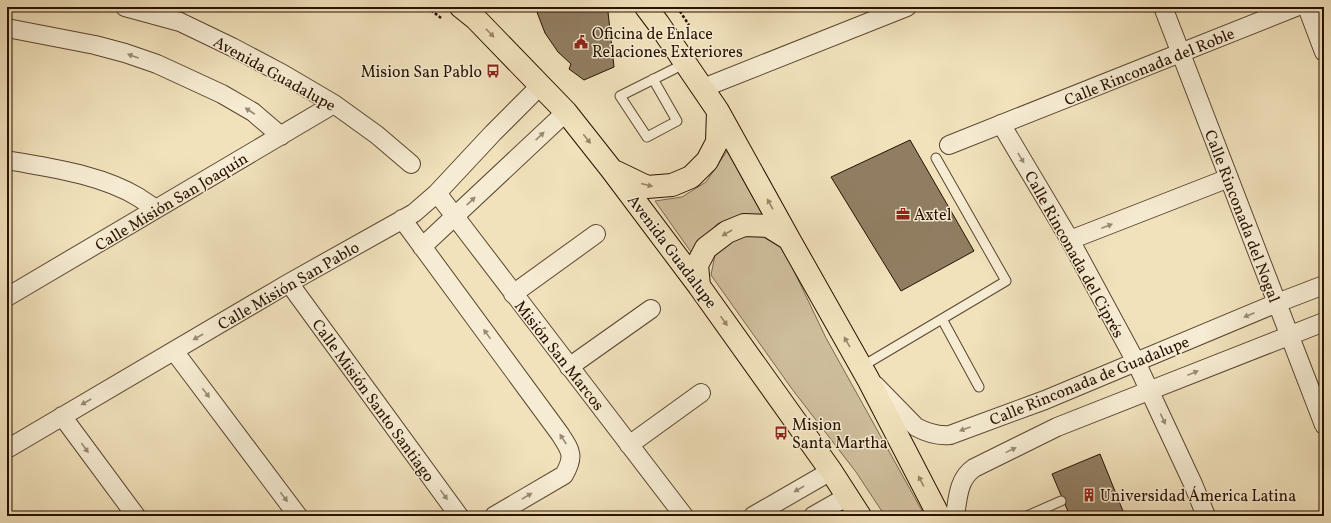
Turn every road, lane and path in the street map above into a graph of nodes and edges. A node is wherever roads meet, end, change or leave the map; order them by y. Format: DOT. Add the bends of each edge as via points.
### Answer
graph roads {
  1 [pos="125,7"];
  2 [pos="461,7"];
  3 [pos="647,7"];
  4 [pos="907,7"];
  5 [pos="1163,7"];
  6 [pos="1296,7"];
  7 [pos="1307,7"];
  8 [pos="7,28"];
  9 [pos="1324,52"];
  10 [pos="1180,53"];
  11 [pos="686,63"];
  12 [pos="653,79"];
  13 [pos="541,85"];
  14 [pos="703,88"];
  15 [pos="334,104"];
  16 [pos="718,111"];
  17 [pos="566,112"];
  18 [pos="1001,124"];
  19 [pos="281,136"];
  20 [pos="949,144"];
  21 [pos="936,158"];
  22 [pos="7,160"];
  23 [pos="411,164"];
  24 [pos="611,169"];
  25 [pos="1229,178"];
  26 [pos="437,193"];
  27 [pos="156,209"];
  28 [pos="454,217"];
  29 [pos="402,219"];
  30 [pos="596,234"];
  31 [pos="789,239"];
  32 [pos="1070,240"];
  33 [pos="422,247"];
  34 [pos="289,283"];
  35 [pos="1324,285"];
  36 [pos="699,286"];
  37 [pos="513,294"];
  38 [pos="8,295"];
  39 [pos="1277,303"];
  40 [pos="651,309"];
  41 [pos="942,319"];
  42 [pos="1324,322"];
  43 [pos="1289,335"];
  44 [pos="174,350"];
  45 [pos="1136,362"];
  46 [pos="569,367"];
  47 [pos="865,373"];
  48 [pos="979,387"];
  49 [pos="1150,390"];
  50 [pos="701,393"];
  51 [pos="1045,400"];
  52 [pos="62,416"];
  53 [pos="1324,425"];
  54 [pos="1057,427"];
  55 [pos="629,445"];
  56 [pos="7,449"];
  57 [pos="831,471"];
  58 [pos="848,496"];
  59 [pos="1061,501"];
  60 [pos="136,516"];
  61 [pos="298,516"];
  62 [pos="459,516"];
  63 [pos="494,516"];
  64 [pos="684,516"];
  65 [pos="753,516"];
  66 [pos="813,516"];
  67 [pos="860,516"];
  68 [pos="939,516"];
  69 [pos="955,516"];
  70 [pos="1027,516"];
  71 [pos="1206,516"];
  1 -- 15 [label="street, Avenida Guadalupe" via="180,22"];
  2 -- 13 [label="main road, Avenida Guadalupe, one-way"];
  3 -- 11 [label="main road"];
  4 -- 14 [label="street"];
  5 -- 10 [label="street, Calle Rinconada del Nogal"];
  6 -- 10 [label="street, Calle Rinconada del Roble"];
  7 -- 9 [label="street"];
  19 -- 8 [label="street, one-way" via="253,112 222,94 157,64 95,44"];
  10 -- 18 [label="street, Calle Rinconada del Roble"];
  10 -- 25 [label="street, Calle Rinconada del Nogal"];
  11 -- 12 [label="lane"];
  11 -- 14 [label="main road"];
  12 -- 12 [label="lane" via="620,96 647,137 677,121"];
  13 -- 17 [label="main road, Avenida Guadalupe"];
  13 -- 26 [label="street, Calle Misión San Pablo"];
  14 -- 16 [label="main road"];
  15 -- 19 [label="street, Calle Misión San Joaquín"];
  15 -- 23 [label="street, Avenida Guadalupe"];
  24 -- 16 [label="main road, one-way" via="648,187 672,185 691,177 707,161 717,142"];
  31 -- 16 [label="main road, one-way"];
  17 -- 24 [label="main road, Avenida Guadalupe, one-way"];
  28 -- 17 [label="street, one-way"];
  18 -- 20 [label="street, Calle Rinconada del Roble"];
  18 -- 32 [label="street, Calle Rinconada del Ciprés, one-way"];
  19 -- 27 [label="street, Calle Misión San Joaquín"];
  21 -- 41 [label="lane" via="1006,281"];
  22 -- 27 [label="street" via="83,175 116,186"];
  24 -- 36 [label="main road, Avenida Guadalupe"];
  32 -- 25 [label="street, one-way"];
  25 -- 39 [label="street, Calle Rinconada del Nogal"];
  26 -- 28 [label="street, Misión San Marcos"];
  26 -- 29 [label="street, Calle Misión San Pablo" via="414,213"];
  27 -- 38 [label="street, Calle Misión San Joaquín"];
  28 -- 33 [label="street"];
  28 -- 37 [label="street, Misión San Marcos"];
  29 -- 33 [label="street"];
  29 -- 34 [label="street, Calle Misión San Pablo"];
  30 -- 37 [label="street"];
  31 -- 36 [label="main road, one-way" via="768,226 744,225 727,232 706,248 697,265"];
  47 -- 31 [label="main road, one-way"];
  32 -- 45 [label="street, Calle Rinconada del Ciprés"];
  63 -- 33 [label="street, one-way" via="564,475 570,464 570,450"];
  34 -- 44 [label="street, Calle Misión San Pablo, one-way"];
  34 -- 62 [label="street, Calle Misión Santo Santiago, one-way"];
  35 -- 39 [label="street, Calle Rinconada de Guadalupe"];
  36 -- 57 [label="main road, Avenida Guadalupe, one-way"];
  37 -- 46 [label="street, Misión San Marcos"];
  39 -- 43 [label="street, Calle Rinconada del Nogal"];
  39 -- 45 [label="street, Calle Rinconada de Guadalupe, one-way"];
  40 -- 46 [label="street"];
  41 -- 47 [label="lane"];
  41 -- 48 [label="lane"];
  42 -- 43 [label="street, Calle Rinconada de Guadalupe"];
  49 -- 43 [label="street, Calle Rinconada de Guadalupe, one-way"];
  43 -- 53 [label="street, Calle Rinconada del Nogal"];
  44 -- 52 [label="street, Calle Misión San Pablo, one-way"];
  44 -- 61 [label="street, one-way"];
  45 -- 49 [label="street, Calle Rinconada del Ciprés"];
  45 -- 51 [label="street, Calle Rinconada de Guadalupe"];
  46 -- 55 [label="street, Misión San Marcos"];
  51 -- 47 [label="street, Calle Rinconada de Guadalupe, one-way" via="950,435 942,435 924,432 916,427"];
  68 -- 47 [label="main road, one-way"];
  49 -- 54 [label="street, Calle Rinconada de Guadalupe"];
  49 -- 71 [label="street, Calle Rinconada del Ciprés, one-way"];
  50 -- 55 [label="street"];
  51 -- 54 [label="street"];
  52 -- 56 [label="street, Calle Misión San Pablo"];
  52 -- 60 [label="street, one-way"];
  69 -- 54 [label="street, Calle Rinconada de Guadalupe, one-way" via="961,482 967,473"];
  55 -- 64 [label="street, Misión San Marcos"];
  57 -- 58 [label="main road, Avenida Guadalupe"];
  57 -- 65 [label="street, one-way"];
  58 -- 66 [label="street"];
  58 -- 67 [label="main road, Avenida Guadalupe"];
  59 -- 70 [label="lane"];
}
